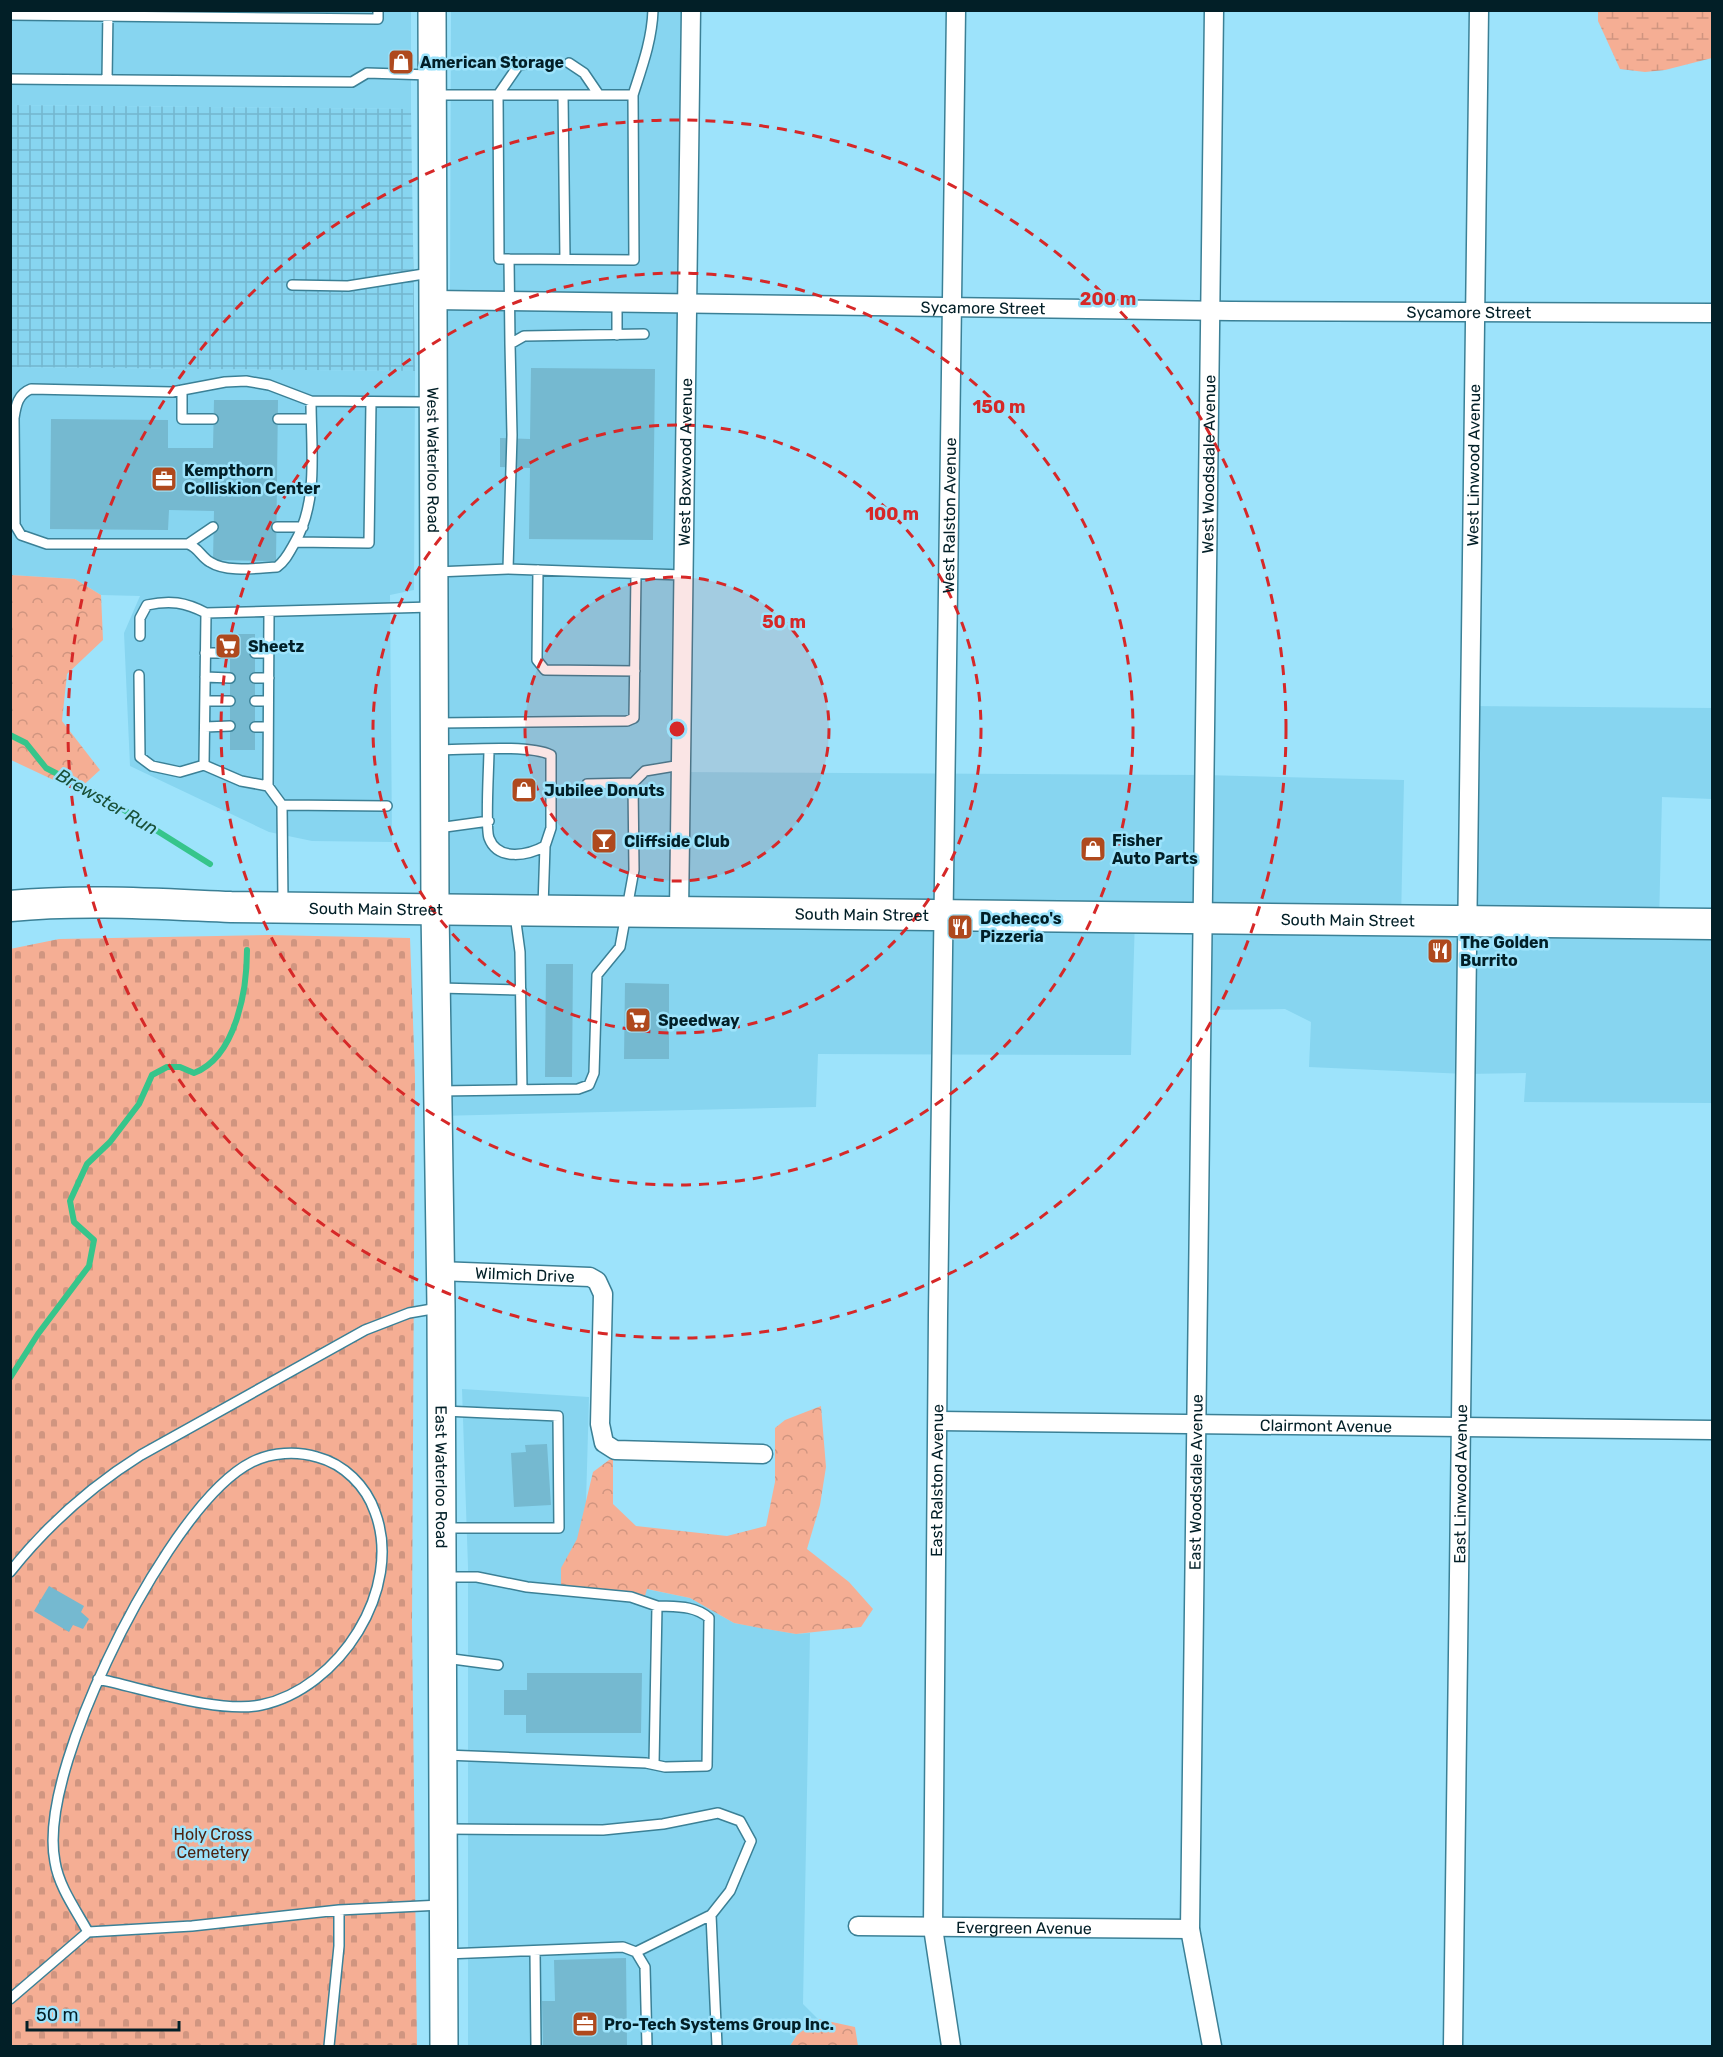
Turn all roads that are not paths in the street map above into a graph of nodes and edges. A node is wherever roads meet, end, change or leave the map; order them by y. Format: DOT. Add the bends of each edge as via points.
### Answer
graph roads {
  1 [pos="378,10"];
  2 [pos="432,10"];
  3 [pos="653,10"];
  4 [pos="691,10"];
  5 [pos="956,10"];
  6 [pos="1214,10"];
  7 [pos="1479,10"];
  8 [pos="108,13"];
  9 [pos="10,15"];
  10 [pos="528,63"];
  11 [pos="569,63"];
  12 [pos="10,79"];
  13 [pos="107,80"];
  14 [pos="432,85"];
  15 [pos="498,95"];
  16 [pos="563,95"];
  17 [pos="598,95"];
  18 [pos="633,95"];
  19 [pos="509,259"];
  20 [pos="565,259"];
  21 [pos="433,273"];
  22 [pos="292,285"];
  23 [pos="433,300"];
  24 [pos="508,301"];
  25 [pos="617,301"];
  26 [pos="688,302"];
  27 [pos="953,306"];
  28 [pos="1210,310"];
  29 [pos="1475,313"];
  30 [pos="1713,313"];
  31 [pos="644,334"];
  32 [pos="617,335"];
  33 [pos="510,344"];
  34 [pos="182,390"];
  35 [pos="311,401"];
  36 [pos="371,402"];
  37 [pos="434,402"];
  38 [pos="213,419"];
  39 [pos="278,419"];
  40 [pos="311,419"];
  41 [pos="213,527"];
  42 [pos="277,527"];
  43 [pos="303,527"];
  44 [pos="295,542"];
  45 [pos="188,544"];
  46 [pos="508,568"];
  47 [pos="538,570"];
  48 [pos="434,573"];
  49 [pos="636,574"];
  50 [pos="683,575"];
  51 [pos="434,607"];
  52 [pos="206,613"];
  53 [pos="269,614"];
  54 [pos="140,636"];
  55 [pos="206,653"];
  56 [pos="230,653"];
  57 [pos="255,653"];
  58 [pos="269,653"];
  59 [pos="635,671"];
  60 [pos="139,675"];
  61 [pos="205,677"];
  62 [pos="230,678"];
  63 [pos="255,678"];
  64 [pos="269,678"];
  65 [pos="205,701"];
  66 [pos="230,701"];
  67 [pos="255,701"];
  68 [pos="268,701"];
  69 [pos="230,726"];
  70 [pos="205,727"];
  71 [pos="255,727"];
  72 [pos="268,727"];
  73 [pos="434,736"];
  74 [pos="489,750"];
  75 [pos="204,765"];
  76 [pos="681,765"];
  77 [pos="633,783"];
  78 [pos="587,784"];
  79 [pos="268,786"];
  80 [pos="282,805"];
  81 [pos="387,806"];
  82 [pos="489,821"];
  83 [pos="434,829"];
  84 [pos="545,846"];
  85 [pos="10,906"];
  86 [pos="283,908"];
  87 [pos="435,909"];
  88 [pos="529,910"];
  89 [pos="627,911"];
  90 [pos="679,912"];
  91 [pos="944,914"];
  92 [pos="1202,918"];
  93 [pos="1467,921"];
  94 [pos="1713,924"];
  95 [pos="437,987"];
  96 [pos="521,990"];
  97 [pos="522,1090"];
  98 [pos="437,1091"];
  99 [pos="438,1271"];
  100 [pos="441,1307"];
  101 [pos="441,1411"];
  102 [pos="939,1421"];
  103 [pos="1197,1425"];
  104 [pos="1462,1428"];
  105 [pos="1713,1430"];
  106 [pos="763,1454"];
  107 [pos="442,1528"];
  108 [pos="10,1572"];
  109 [pos="442,1576"];
  110 [pos="657,1606"];
  111 [pos="443,1658"];
  112 [pos="498,1665"];
  113 [pos="98,1679"];
  114 [pos="443,1754"];
  115 [pos="654,1764"];
  116 [pos="444,1829"];
  117 [pos="444,1905"];
  118 [pos="339,1910"];
  119 [pos="711,1915"];
  120 [pos="858,1926"];
  121 [pos="933,1928"];
  122 [pos="1190,1929"];
  123 [pos="88,1932"];
  124 [pos="535,1951"];
  125 [pos="636,1952"];
  126 [pos="444,1954"];
  127 [pos="10,1999"];
  128 [pos="329,2046"];
  129 [pos="444,2046"];
  130 [pos="536,2046"];
  131 [pos="647,2046"];
  132 [pos="717,2046"];
  133 [pos="951,2046"];
  134 [pos="1212,2046"];
  135 [pos="1453,2046"];
  1 -- 8 [label="lane" via="378,19"];
  2 -- 14 [label="main road, West Waterloo Road"];
  3 -- 18 [label="lane" via="653,27"];
  4 -- 26 [label="street, West Boxwood Avenue"];
  5 -- 27 [label="street, West Ralston Avenue"];
  6 -- 28 [label="street, West Woodsdale Avenue"];
  7 -- 29 [label="street, West Linwood Avenue"];
  8 -- 9 [label="lane"];
  8 -- 13 [label="lane"];
  10 -- 15 [label="lane" via="518,66"];
  11 -- 17 [label="lane" via="584,73"];
  12 -- 13 [label="lane"];
  13 -- 14 [label="lane" via="352,81 367,73"];
  14 -- 15 [label="lane"];
  14 -- 21 [label="main road, West Waterloo Road"];
  15 -- 16 [label="lane"];
  15 -- 19 [label="lane" via="499,259"];
  16 -- 17 [label="lane"];
  16 -- 20 [label="lane"];
  17 -- 18 [label="lane"];
  18 -- 20 [label="lane" via="634,260"];
  19 -- 20 [label="lane"];
  19 -- 24 [label="lane"];
  21 -- 22 [label="lane" via="348,286"];
  21 -- 23 [label="main road, West Waterloo Road"];
  23 -- 24 [label="street, Sycamore Street"];
  23 -- 37 [label="main road, West Waterloo Road"];
  24 -- 25 [label="street, Sycamore Street"];
  24 -- 33 [label="lane"];
  25 -- 26 [label="street, Sycamore Street"];
  25 -- 32 [label="lane"];
  26 -- 27 [label="street, Sycamore Street"];
  26 -- 50 [label="street, West Boxwood Avenue"];
  27 -- 28 [label="street, Sycamore Street"];
  27 -- 91 [label="street, West Ralston Avenue"];
  28 -- 29 [label="street, Sycamore Street"];
  28 -- 92 [label="street, West Woodsdale Avenue"];
  29 -- 30 [label="street, Sycamore Street"];
  29 -- 93 [label="street, West Linwood Avenue"];
  31 -- 32 [label="lane"];
  32 -- 33 [label="lane" via="524,336"];
  33 -- 46 [label="lane"];
  34 -- 35 [label="lane" via="246,381 269,384"];
  34 -- 38 [label="lane" via="182,419"];
  34 -- 45 [label="lane" via="24,391 17,401 14,418 15,525 21,535 47,544"];
  35 -- 36 [label="lane"];
  35 -- 40 [label="lane"];
  36 -- 37 [label="lane"];
  36 -- 44 [label="lane" via="369,543"];
  37 -- 48 [label="main road, West Waterloo Road"];
  39 -- 40 [label="lane"];
  40 -- 43 [label="lane" via="310,507"];
  41 -- 45 [label="lane"];
  42 -- 43 [label="lane"];
  43 -- 44 [label="lane"];
  44 -- 45 [label="lane" via="277,567 249,568 212,564"];
  46 -- 47 [label="lane"];
  46 -- 48 [label="lane"];
  47 -- 49 [label="lane"];
  47 -- 59 [label="lane" via="537,660 545,670"];
  48 -- 51 [label="main road, West Waterloo Road"];
  49 -- 50 [label="lane"];
  49 -- 59 [label="lane"];
  50 -- 76 [label="street, West Boxwood Avenue"];
  51 -- 53 [label="lane"];
  51 -- 73 [label="main road, West Waterloo Road"];
  52 -- 53 [label="lane"];
  52 -- 54 [label="lane" via="178,602 147,605 140,618"];
  52 -- 55 [label="lane"];
  53 -- 58 [label="lane"];
  55 -- 56 [label="lane"];
  55 -- 61 [label="lane"];
  57 -- 58 [label="lane"];
  58 -- 64 [label="lane"];
  59 -- 73 [label="lane" via="634,718 627,721"];
  60 -- 75 [label="lane" via="140,757 152,766 180,772"];
  61 -- 62 [label="lane"];
  61 -- 65 [label="lane"];
  63 -- 64 [label="lane"];
  64 -- 68 [label="lane"];
  65 -- 66 [label="lane"];
  65 -- 70 [label="lane"];
  67 -- 68 [label="lane"];
  68 -- 72 [label="lane"];
  69 -- 70 [label="lane"];
  70 -- 75 [label="lane"];
  71 -- 72 [label="lane"];
  72 -- 79 [label="lane"];
  73 -- 74 [label="lane"];
  73 -- 83 [label="main road, West Waterloo Road"];
  74 -- 82 [label="lane"];
  74 -- 84 [label="lane" via="541,750 551,755 551,828"];
  75 -- 79 [label="lane" via="241,782"];
  76 -- 77 [label="lane" via="645,771"];
  76 -- 90 [label="street, West Boxwood Avenue"];
  77 -- 78 [label="lane"];
  77 -- 89 [label="lane" via="634,870"];
  79 -- 80 [label="lane"];
  80 -- 81 [label="lane"];
  80 -- 86 [label="lane"];
  82 -- 83 [label="lane"];
  82 -- 84 [label="lane" via="489,838 498,850 531,854"];
  83 -- 87 [label="main road, West Waterloo Road"];
  84 -- 88 [label="lane"];
  85 -- 86 [label="main road, South Main Street" via="62,903"];
  86 -- 87 [label="main road, South Main Street"];
  87 -- 88 [label="main road, South Main Street"];
  87 -- 95 [label="main road, East Waterloo Road"];
  88 -- 89 [label="main road, South Main Street"];
  88 -- 96 [label="lane" via="520,952"];
  89 -- 90 [label="main road, South Main Street"];
  89 -- 97 [label="lane" via="620,946 597,975 594,1073 589,1085 578,1089"];
  90 -- 91 [label="main road, South Main Street"];
  91 -- 92 [label="main road, South Main Street"];
  91 -- 102 [label="street, East Ralston Avenue"];
  92 -- 93 [label="main road, South Main Street"];
  92 -- 103 [label="street, East Woodsdale Avenue"];
  93 -- 94 [label="main road, South Main Street"];
  93 -- 104 [label="street, East Linwood Avenue"];
  95 -- 96 [label="lane"];
  95 -- 98 [label="main road, East Waterloo Road"];
  96 -- 97 [label="lane"];
  97 -- 98 [label="lane"];
  98 -- 99 [label="main road, East Waterloo Road"];
  99 -- 100 [label="main road, East Waterloo Road"];
  99 -- 106 [label="street, Wilmich Drive" via="590,1277 597,1281 603,1294 600,1424 604,1443 615,1450"];
  100 -- 101 [label="main road, East Waterloo Road"];
  100 -- 108 [label="lane" via="409,1313 365,1330 132,1461 71,1505"];
  101 -- 107 [label="main road, East Waterloo Road"];
  101 -- 107 [label="lane" via="558,1416 559,1528"];
  102 -- 103 [label="street, Clairmont Avenue"];
  102 -- 121 [label="street, East Ralston Avenue"];
  103 -- 104 [label="street, Clairmont Avenue"];
  103 -- 122 [label="street, East Woodsdale Avenue"];
  104 -- 105 [label="street, Clairmont Avenue"];
  104 -- 135 [label="street, East Linwood Avenue"];
  107 -- 109 [label="main road, East Waterloo Road"];
  109 -- 110 [label="lane" via="477,1576 527,1587 631,1597"];
  109 -- 111 [label="main road, East Waterloo Road"];
  110 -- 115 [label="lane"];
  110 -- 115 [label="lane" via="688,1607 709,1618 707,1766"];
  111 -- 112 [label="lane"];
  111 -- 114 [label="main road, East Waterloo Road"];
  113 -- 113 [label="lane" via="146,1585 195,1516 239,1471 267,1457 308,1454 336,1464 364,1490 380,1531 379,1574 372,1603 356,1636 334,1664 306,1686 263,1705 236,1707"];
  113 -- 123 [label="lane" via="68,1760 53,1834 58,1876"];
  114 -- 115 [label="lane"];
  114 -- 116 [label="main road, East Waterloo Road"];
  116 -- 117 [label="main road, East Waterloo Road"];
  116 -- 119 [label="lane" via="603,1830 718,1813 740,1821 751,1841 730,1891"];
  117 -- 118 [label="lane"];
  117 -- 126 [label="main road, East Waterloo Road"];
  118 -- 123 [label="lane" via="192,1926"];
  118 -- 128 [label="lane"];
  119 -- 125 [label="lane"];
  119 -- 132 [label="lane"];
  120 -- 121 [label="street, Evergreen Avenue"];
  121 -- 122 [label="street, Evergreen Avenue"];
  121 -- 133 [label="street, East Ralston Avenue"];
  122 -- 134 [label="street, East Woodsdale Avenue"];
  123 -- 127 [label="lane"];
  124 -- 125 [label="lane" via="623,1947"];
  124 -- 126 [label="lane"];
  124 -- 130 [label="lane"];
  125 -- 131 [label="lane" via="645,1967"];
  126 -- 129 [label="main road, East Waterloo Road"];
}
